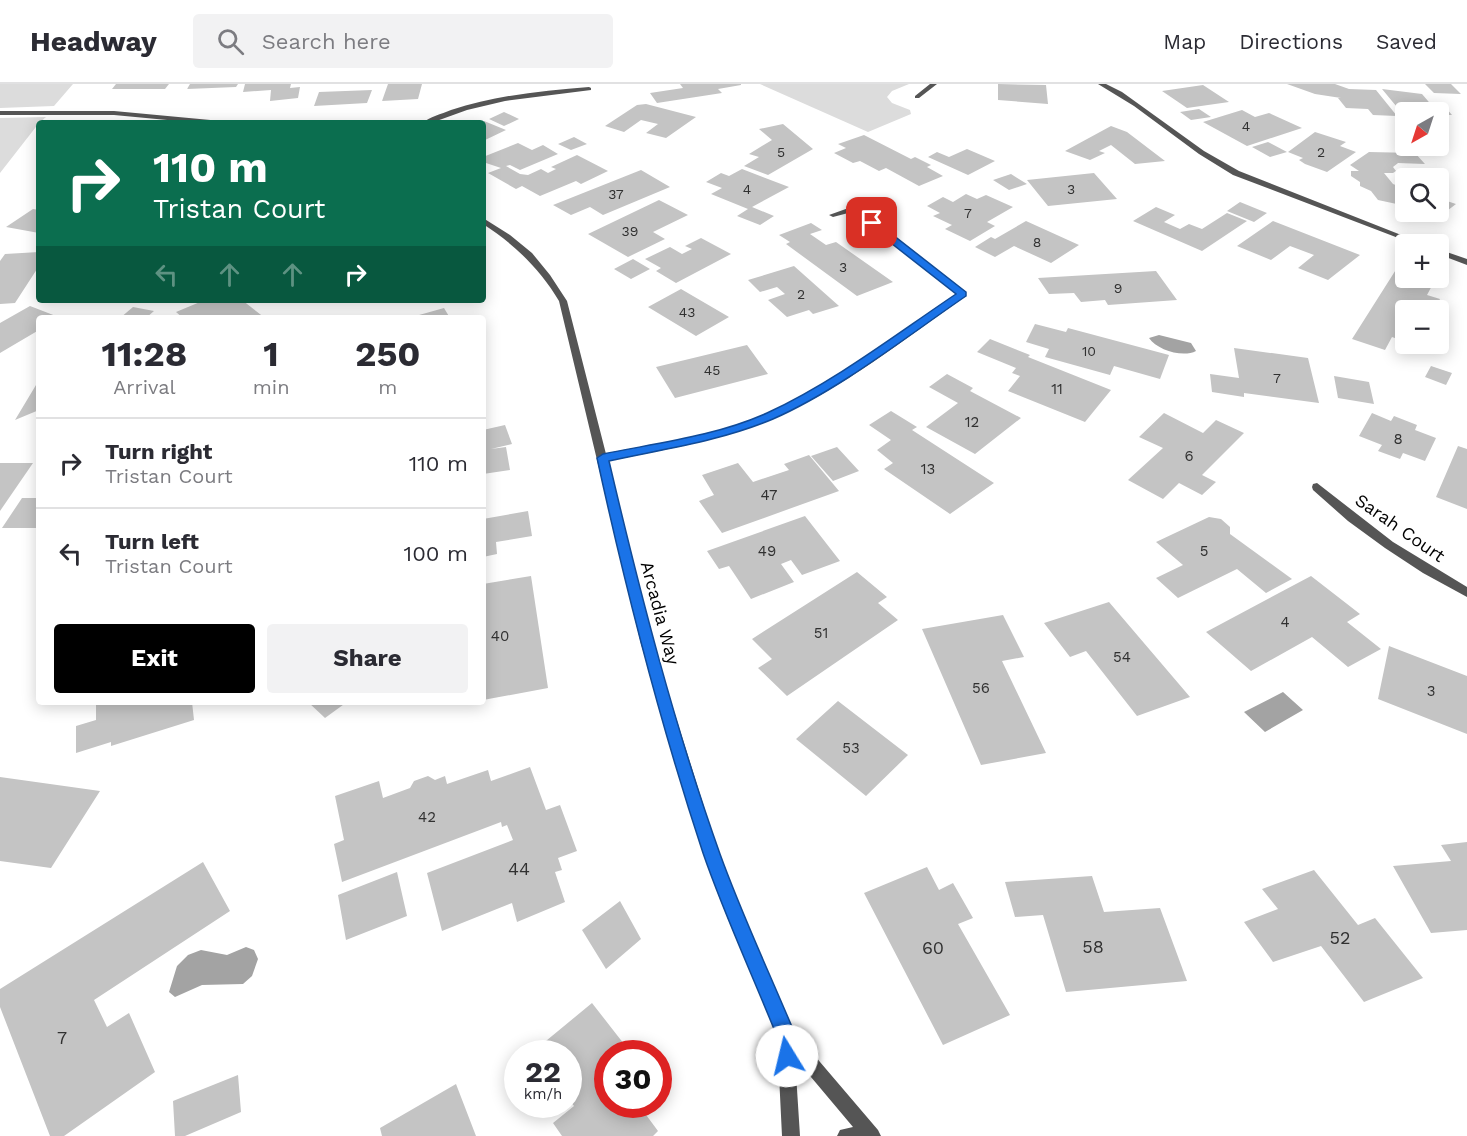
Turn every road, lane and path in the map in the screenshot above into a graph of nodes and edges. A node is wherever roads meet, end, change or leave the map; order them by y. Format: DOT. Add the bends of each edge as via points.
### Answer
graph roads {
  1 [pos="934,84"];
  2 [pos="1101,84"];
  3 [pos="589,90"];
  4 [pos="917,97"];
  5 [pos="0,113"];
  6 [pos="188,120"];
  7 [pos="433,120"];
  8 [pos="874,202"];
  9 [pos="853,208"];
  10 [pos="833,215"];
  11 [pos="486,222"];
  12 [pos="1395,234"];
  13 [pos="1449,255"];
  14 [pos="1467,262"];
  15 [pos="603,458"];
  16 [pos="1317,487"];
  17 [pos="1467,593"];
  18 [pos="785,1034"];
  19 [pos="790,1136"];
  20 [pos="846,1136"];
  21 [pos="857,1136"];
  22 [pos="872,1136"];
  1 -- 4 [label="street"];
  2 -- 12 [label="street" via="1132,100 1224,167"];
  3 -- 7 [label="street" via="499,99"];
  5 -- 6 [label="street" via="114,113"];
  8 -- 9 [label="street"];
  9 -- 10 [label="street"];
  9 -- 15 [label="street" via="963,294 816,392 769,416 716,435"];
  11 -- 15 [label="street, Arcadia Way" via="525,250 563,301"];
  13 -- 14 [label="street"];
  15 -- 18 [label="street, Arcadia Way" via="632,586 671,726 712,855"];
  16 -- 17 [label="street, Sarah Court" via="1395,551"];
  18 -- 19 [label="street, Arcadia Way"];
  18 -- 22 [label="street, Arcadia Way"];
  20 -- 21 [label="street"];
}
